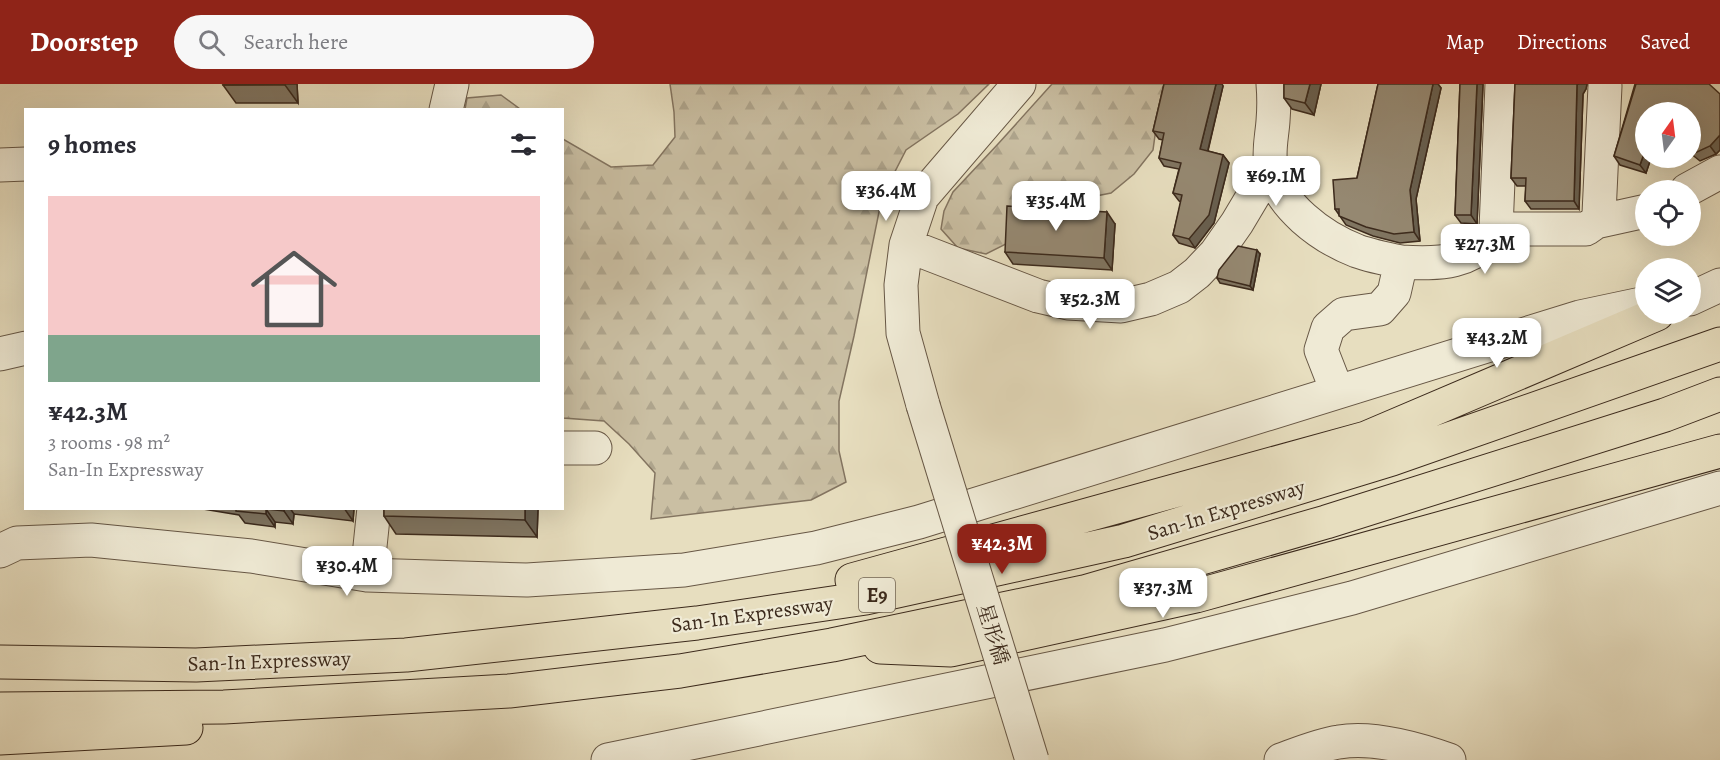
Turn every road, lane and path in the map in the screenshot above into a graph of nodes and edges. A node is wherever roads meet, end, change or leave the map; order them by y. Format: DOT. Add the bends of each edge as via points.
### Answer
graph roads {
  1 [pos="452,84"];
  2 [pos="1019,84"];
  3 [pos="1273,84"];
  4 [pos="1502,84"];
  5 [pos="1605,86"];
  6 [pos="446,108"];
  7 [pos="24,164"];
  8 [pos="0,165"];
  9 [pos="1271,166"];
  10 [pos="1720,172"];
  11 [pos="1701,183"];
  12 [pos="1635,213"];
  13 [pos="1596,222"];
  14 [pos="1496,229"];
  15 [pos="906,244"];
  16 [pos="1401,262"];
  17 [pos="1720,285"];
  18 [pos="1701,294"];
  19 [pos="1635,305"];
  20 [pos="1635,323"];
  21 [pos="1720,344"];
  22 [pos="1337,391"];
  23 [pos="1720,394"];
  24 [pos="564,448"];
  25 [pos="595,448"];
  26 [pos="1720,451"];
  27 [pos="1720,488"];
  28 [pos="374,510"];
  29 [pos="0,551"];
  30 [pos="367,575"];
  31 [pos="697,622"];
  32 [pos="832,645"];
  33 [pos="0,662"];
  34 [pos="509,692"];
  35 [pos="0,710"];
  36 [pos="0,738"];
  37 [pos="608,760"];
  38 [pos="1032,760"];
  39 [pos="1281,760"];
  40 [pos="1449,760"];
  1 -- 6 [label="street"];
  2 -- 15 [label="street, 星形橋" via="922,197"];
  3 -- 9 [label="street"];
  4 -- 14 [label="street"];
  5 -- 13 [label="street"];
  7 -- 8 [label="street"];
  9 -- 15 [label="street" via="1216,253 1197,273 1179,287 1122,306 1068,303 1038,296"];
  9 -- 16 [label="street" via="1278,188 1310,223 1356,251"];
  10 -- 11 [label="street"];
  12 -- 13 [label="street"];
  13 -- 14 [label="street" via="1586,229"];
  14 -- 16 [label="street" via="1489,241 1464,257 1446,262"];
  15 -- 38 [label="street, 星形橋, bridge" via="901,285 903,333"];
  16 -- 22 [label="street" via="1394,293 1380,309 1344,314 1328,328 1321,350"];
  17 -- 18 [label="street"];
  19 -- 22 [label="street" via="1580,316"];
  20 -- 31 [label="highway" via="1366,438"];
  21 -- 31 [label="highway, San-In Expressway / E9" via="1392,459 1124,541 866,598"];
  22 -- 30 [label="street" via="920,522 816,548 684,570 527,580"];
  23 -- 32 [label="highway, San-In Expressway / E9" via="1326,522 1083,592"];
  24 -- 25 [label="street"];
  26 -- 32 [label="highway" via="1196,596 951,650"];
  27 -- 37 [label="street" via="1352,598 1176,642"];
  28 -- 30 [label="street"];
  29 -- 30 [label="street" via="17,543 91,540 251,556"];
  31 -- 33 [label="highway, San-In Expressway / E9" via="406,654 196,665"];
  32 -- 34 [label="highway, San-In Expressway / E9" via="680,671"];
  34 -- 35 [label="highway, San-In Expressway / E9" via="224,707"];
  34 -- 36 [label="highway" via="282,723"];
  39 -- 40 [label="street" via="1342,741 1404,746"];
}
